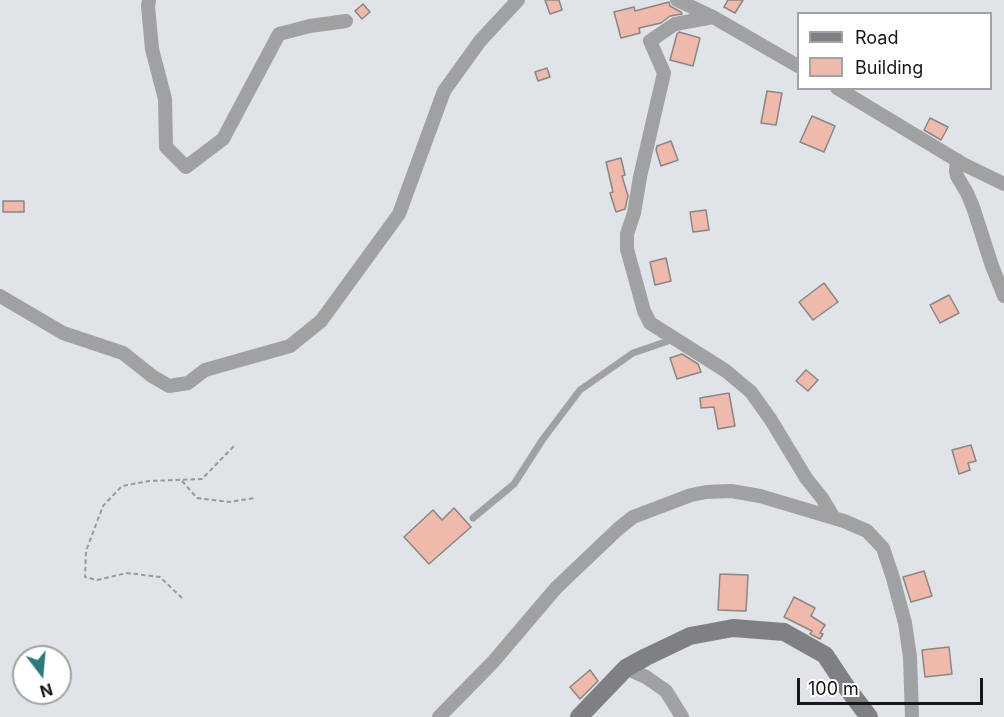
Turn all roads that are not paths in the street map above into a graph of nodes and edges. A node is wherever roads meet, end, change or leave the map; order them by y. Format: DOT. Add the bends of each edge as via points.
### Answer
graph roads {
  1 [pos="149,0"];
  2 [pos="518,0"];
  3 [pos="677,0"];
  4 [pos="713,17"];
  5 [pos="346,21"];
  6 [pos="797,65"];
  7 [pos="840,90"];
  8 [pos="957,160"];
  9 [pos="1004,184"];
  10 [pos="1004,296"];
  11 [pos="0,297"];
  12 [pos="674,339"];
  13 [pos="473,518"];
  14 [pos="834,518"];
  15 [pos="626,668"];
  16 [pos="439,717"];
  17 [pos="579,717"];
  18 [pos="682,717"];
  19 [pos="869,717"];
  20 [pos="912,717"];
  1 -- 5 [label="street" via="152,49 165,99 166,147 186,166 223,139 279,34"];
  2 -- 11 [label="street" via="480,41 444,91 399,214 321,321 290,346 205,370 188,383 169,386 123,353 63,333"];
  3 -- 4 [label="street"];
  4 -- 6 [label="street"];
  4 -- 12 [label="street" via="675,24 650,42 664,73 627,234 627,249 650,323"];
  7 -- 8 [label="street"];
  8 -- 9 [label="street"];
  8 -- 10 [label="street" via="957,176 973,207"];
  12 -- 13 [label="lane" via="633,353 580,390 514,484"];
  12 -- 14 [label="street" via="752,392"];
  14 -- 16 [label="street" via="731,491 691,495 633,518 556,588 493,662"];
  14 -- 20 [label="street" via="867,531 883,548 910,657"];
  15 -- 17 [label="street"];
  15 -- 18 [label="street" via="666,691"];
  15 -- 19 [label="street" via="690,636 733,628 784,632 825,655"];
}
